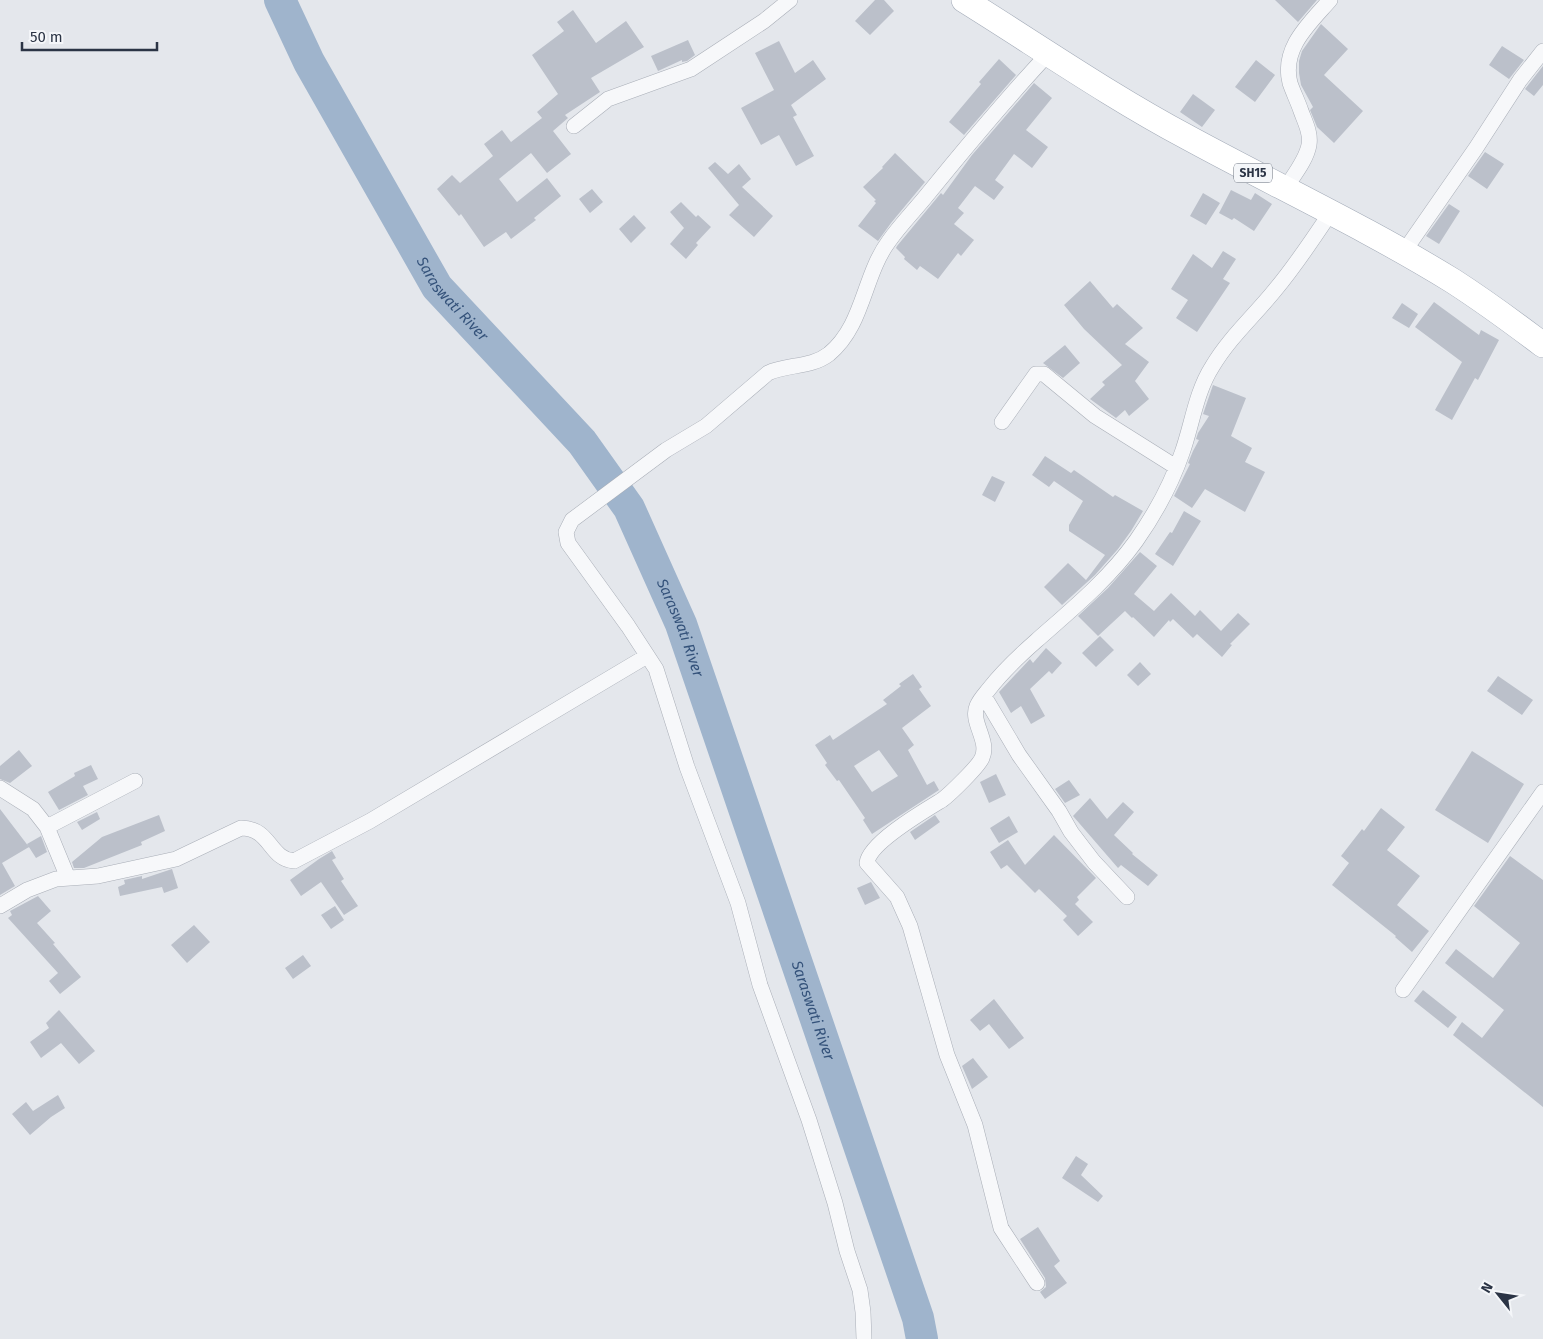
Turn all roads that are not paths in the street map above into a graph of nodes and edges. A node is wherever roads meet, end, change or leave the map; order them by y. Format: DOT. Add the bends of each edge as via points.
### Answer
graph roads {
  1 [pos="790,0"];
  2 [pos="964,0"];
  3 [pos="1330,0"];
  4 [pos="1543,51"];
  5 [pos="1048,54"];
  6 [pos="574,126"];
  7 [pos="1285,189"];
  8 [pos="1331,212"];
  9 [pos="1402,253"];
  10 [pos="1543,344"];
  11 [pos="1002,422"];
  12 [pos="1176,467"];
  13 [pos="647,656"];
  14 [pos="984,696"];
  15 [pos="135,781"];
  16 [pos="0,788"];
  17 [pos="1543,792"];
  18 [pos="47,827"];
  19 [pos="68,878"];
  20 [pos="1127,897"];
  21 [pos="0,906"];
  22 [pos="1403,990"];
  23 [pos="1036,1283"];
  24 [pos="864,1339"];
  1 -- 6 [label="street" via="764,21 691,68 608,99"];
  2 -- 5 [label="main road, SH15"];
  3 -- 7 [label="street" via="1304,29 1288,62 1290,82 1309,133 1309,145"];
  4 -- 9 [label="street"];
  5 -- 7 [label="main road, SH15" via="1184,136"];
  5 -- 13 [label="street" via="888,242 871,275 855,321 829,353 817,361 768,373 706,426 666,450 572,520 566,532 568,543"];
  7 -- 8 [label="main road, SH15"];
  8 -- 9 [label="main road, SH15"];
  8 -- 12 [label="street" via="1275,291 1226,345 1210,368"];
  9 -- 10 [label="main road, SH15" via="1468,291"];
  11 -- 12 [label="street" via="1036,374 1044,374 1095,416"];
  12 -- 14 [label="street" via="1164,496 1136,542 1107,577 1006,667"];
  13 -- 19 [label="street" via="370,821 294,861 279,855 260,832 241,828 176,859 98,876"];
  13 -- 24 [label="street" via="656,669 687,766 738,903 760,985 809,1120 860,1290"];
  14 -- 20 [label="street" via="1071,832"];
  14 -- 23 [label="street" via="977,706 976,716 983,743 983,756 978,764 944,798 888,837 871,853 868,863 897,897 910,926 947,1055 976,1125 1001,1228"];
  15 -- 18 [label="street"];
  16 -- 18 [label="street" via="33,808"];
  17 -- 22 [label="street"];
  18 -- 19 [label="street"];
  19 -- 21 [label="street" via="27,890"];
}
